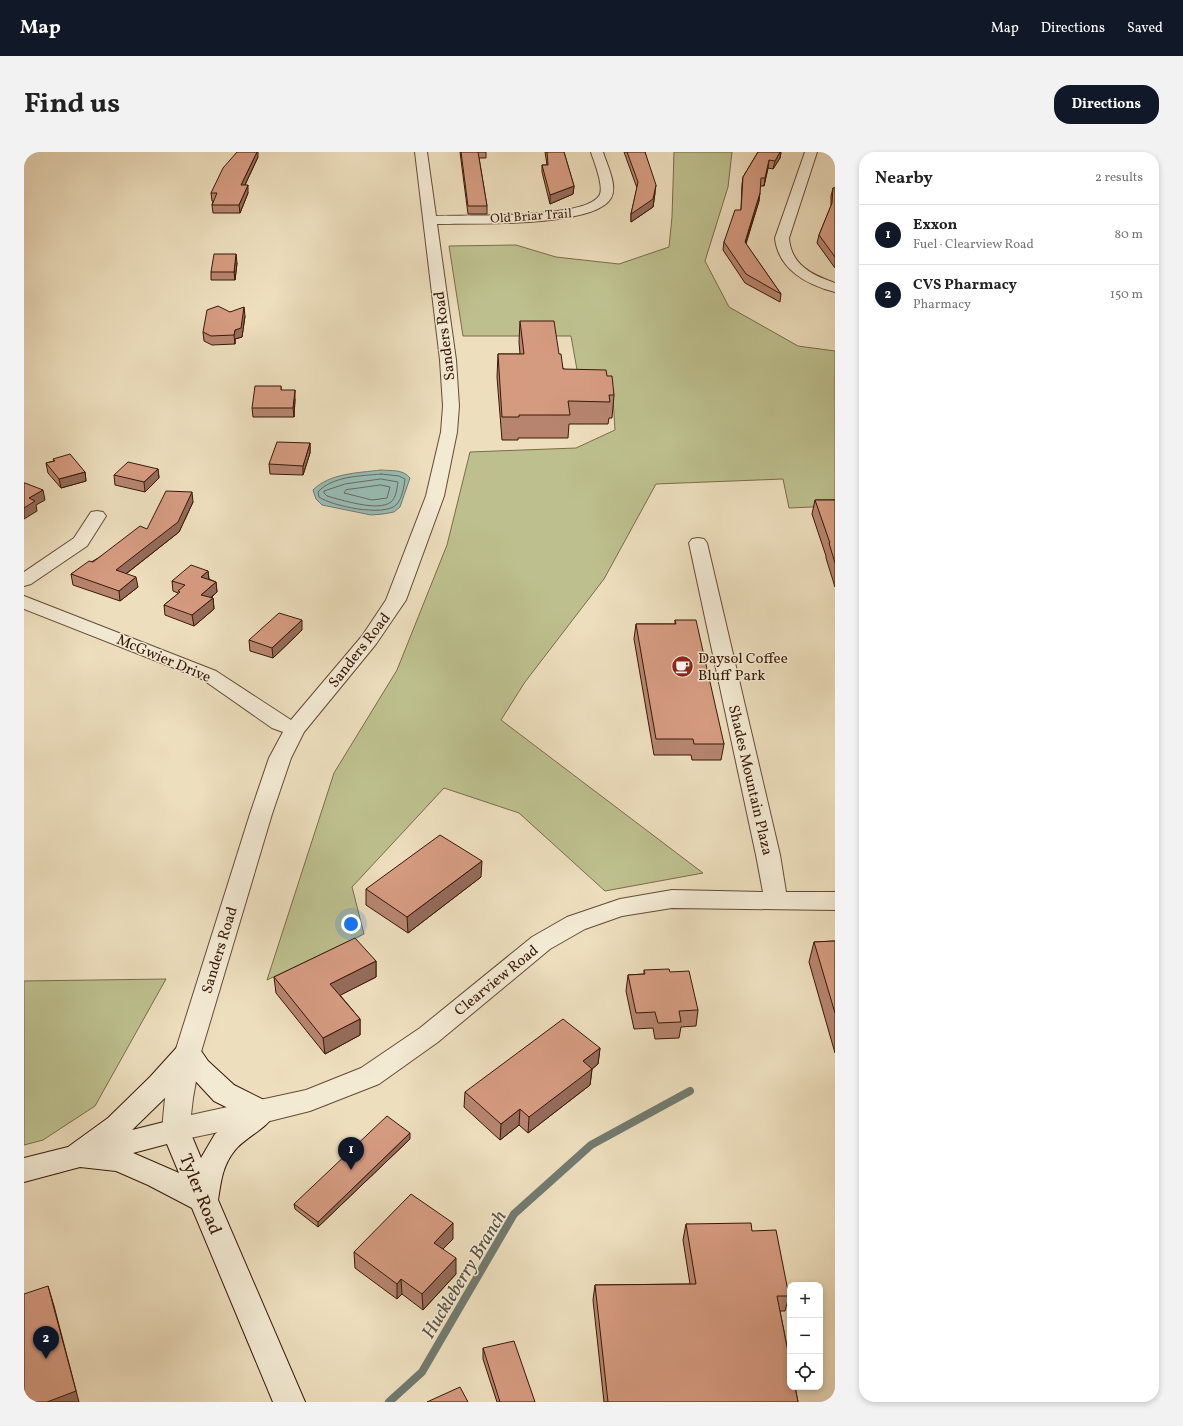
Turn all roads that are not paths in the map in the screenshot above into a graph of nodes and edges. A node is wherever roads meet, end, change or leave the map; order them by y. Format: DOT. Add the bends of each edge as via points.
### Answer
graph roads {
  1 [pos="421,152"];
  2 [pos="597,152"];
  3 [pos="811,152"];
  4 [pos="430,220"];
  5 [pos="835,288"];
  6 [pos="97,516"];
  7 [pos="698,543"];
  8 [pos="24,580"];
  9 [pos="24,602"];
  10 [pos="295,729"];
  11 [pos="776,900"];
  12 [pos="835,901"];
  13 [pos="188,1052"];
  14 [pos="262,1112"];
  15 [pos="176,1130"];
  16 [pos="78,1155"];
  17 [pos="24,1170"];
  18 [pos="204,1200"];
  19 [pos="289,1402"];
  1 -- 4 [label="street, Sanders Road"];
  2 -- 4 [label="street, Old Briar Trail" via="608,189 605,198 596,205 578,212 550,217"];
  3 -- 5 [label="street" via="782,238 782,249 790,263 800,271"];
  4 -- 10 [label="street, Sanders Road" via="448,360 451,406 449,432 435,496 396,600 369,640"];
  6 -- 8 [label="street" via="81,542"];
  7 -- 11 [label="street, Shades Mountain Plaza"];
  9 -- 10 [label="street, McGwier Drive" via="209,675 279,723"];
  10 -- 13 [label="street, Sanders Road" via="280,758 263,807"];
  11 -- 12 [label="street, Clearview Road"];
  11 -- 14 [label="street, Clearview Road" via="672,899 620,908 576,923 541,943 429,1035 370,1076 310,1100"];
  13 -- 14 [label="street" via="199,1069 224,1093"];
  13 -- 15 [label="street, Sanders Road"];
  13 -- 16 [label="street" via="160,1085 118,1126"];
  14 -- 15 [label="street, Clearview Road"];
  14 -- 18 [label="street" via="225,1142 208,1171"];
  15 -- 16 [label="street"];
  15 -- 18 [label="street, Tyler Road"];
  16 -- 17 [label="street"];
  16 -- 18 [label="street" via="118,1160 158,1176"];
  18 -- 19 [label="street, Tyler Road"];
}
